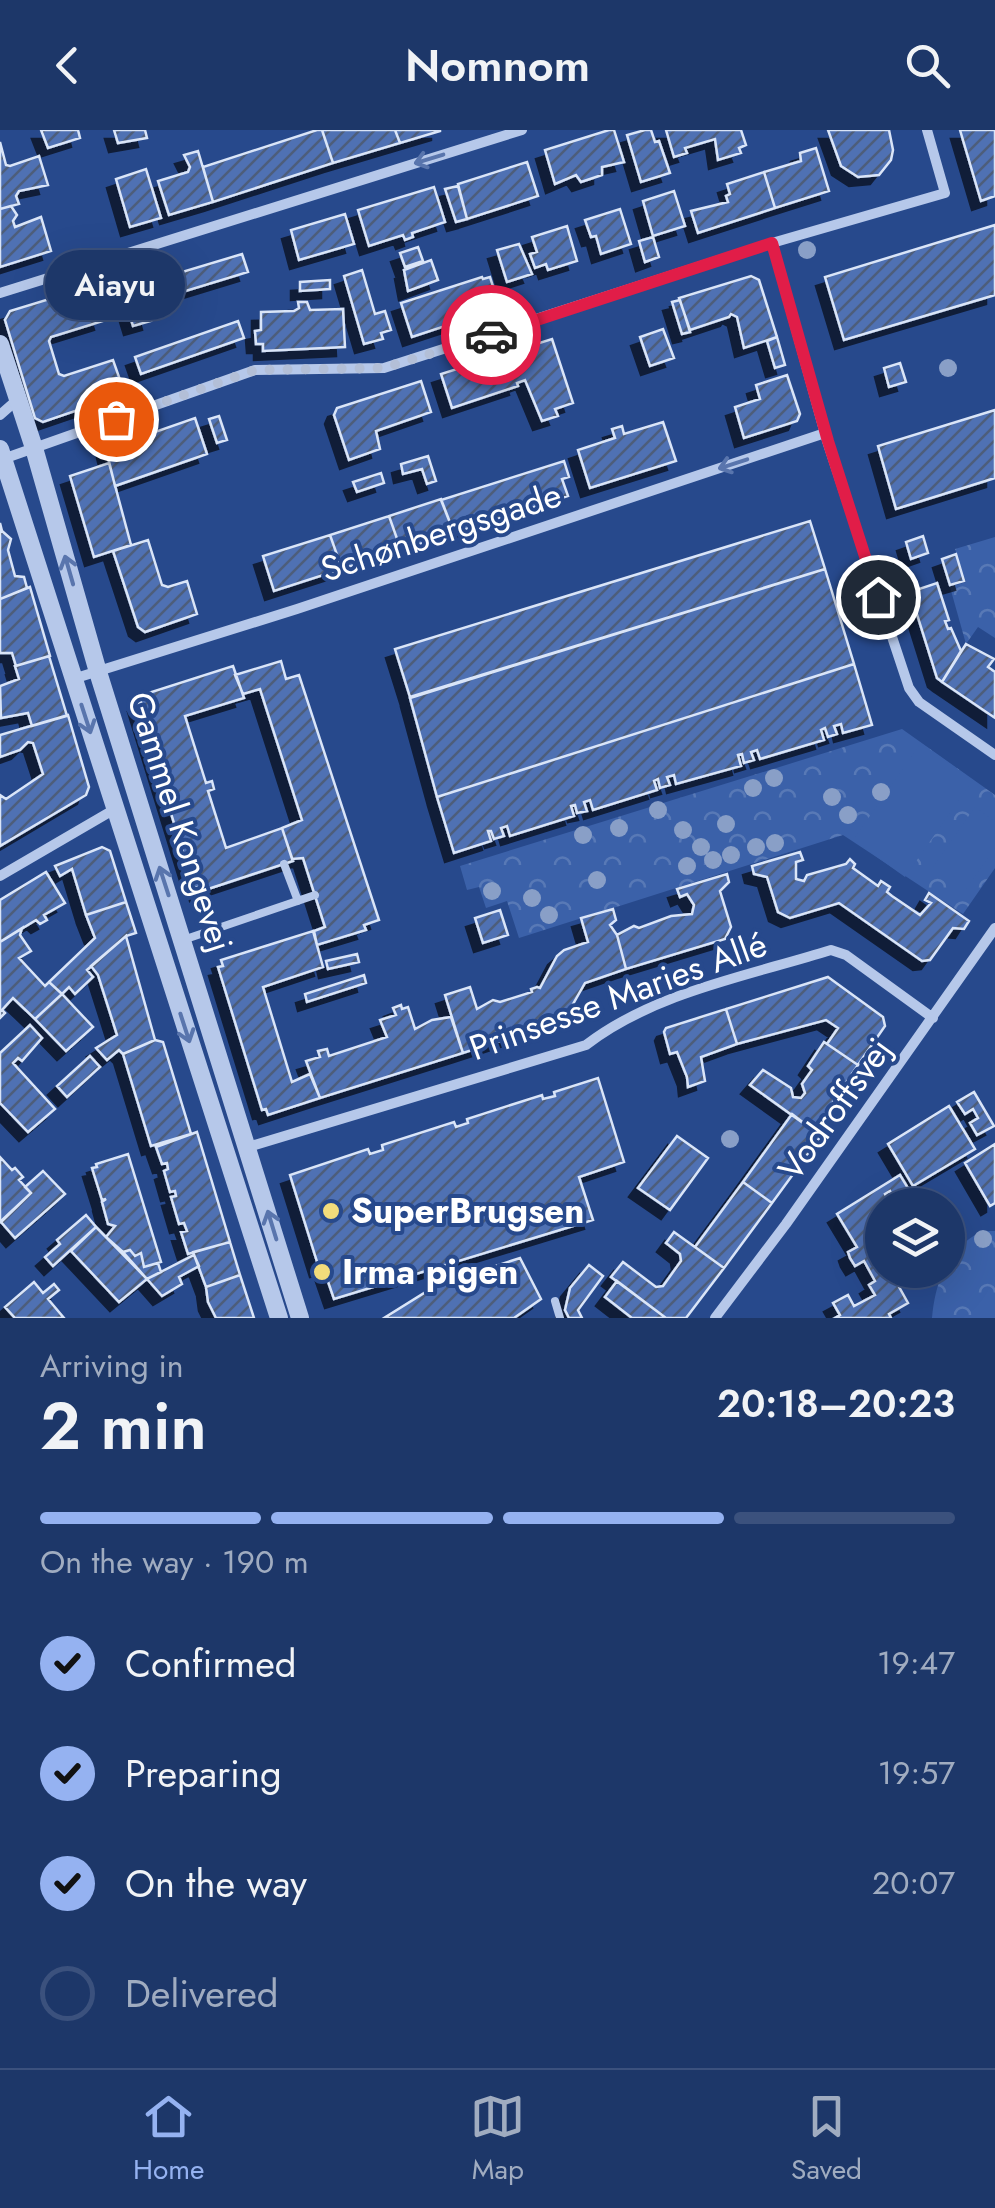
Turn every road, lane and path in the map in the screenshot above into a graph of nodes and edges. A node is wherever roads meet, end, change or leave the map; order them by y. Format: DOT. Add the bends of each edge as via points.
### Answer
graph roads {
  1 [pos="522,130"];
  2 [pos="926,130"];
  3 [pos="772,243"];
  4 [pos="0,292"];
  5 [pos="0,344"];
  6 [pos="18,400"];
  7 [pos="0,415"];
  8 [pos="825,433"];
  9 [pos="34,448"];
  10 [pos="2,454"];
  11 [pos="98,672"];
  12 [pos="74,679"];
  13 [pos="995,755"];
  14 [pos="114,809"];
  15 [pos="284,864"];
  16 [pos="0,876"];
  17 [pos="315,895"];
  18 [pos="298,902"];
  19 [pos="995,928"];
  20 [pos="183,940"];
  21 [pos="933,1018"];
  22 [pos="248,1147"];
  23 [pos="226,1155"];
  24 [pos="554,1301"];
  25 [pos="279,1318"];
  26 [pos="300,1318"];
  27 [pos="560,1318"];
  28 [pos="715,1318"];
  1 -- 4 [label="street, one-way"];
  2 -- 3 [label="street" via="946,193"];
  3 -- 8 [label="street"];
  3 -- 9 [label="street" via="398,364 255,370"];
  5 -- 6 [label="street, Gammel Kongevej"];
  6 -- 7 [label="street"];
  6 -- 9 [label="street, Gammel Kongevej"];
  8 -- 11 [label="street, Schønbergsgade, one-way"];
  8 -- 13 [label="street" via="909,688"];
  9 -- 10 [label="street"];
  11 -- 9 [label="street, Gammel Kongevej, one-way"];
  10 -- 12 [label="street, Gammel Kongevej"];
  11 -- 12 [label="street, Schønbergsgade"];
  20 -- 11 [label="street, Gammel Kongevej, one-way"];
  12 -- 14 [label="street, Gammel Kongevej, one-way"];
  14 -- 16 [label="street"];
  14 -- 23 [label="street, Gammel Kongevej, one-way"];
  15 -- 18 [label="lane"];
  17 -- 18 [label="lane"];
  18 -- 20 [label="lane"];
  19 -- 21 [label="street, Vodroffsvej"];
  20 -- 22 [label="street, Gammel Kongevej"];
  21 -- 22 [label="street, Prinsesse Maries Allé" via="831,950 647,1007 586,1045"];
  21 -- 28 [label="street, Vodroffsvej"];
  22 -- 23 [label="street"];
  26 -- 22 [label="street, Gammel Kongevej, one-way"];
  23 -- 25 [label="street, Gammel Kongevej"];
  24 -- 27 [label="lane"];
}
